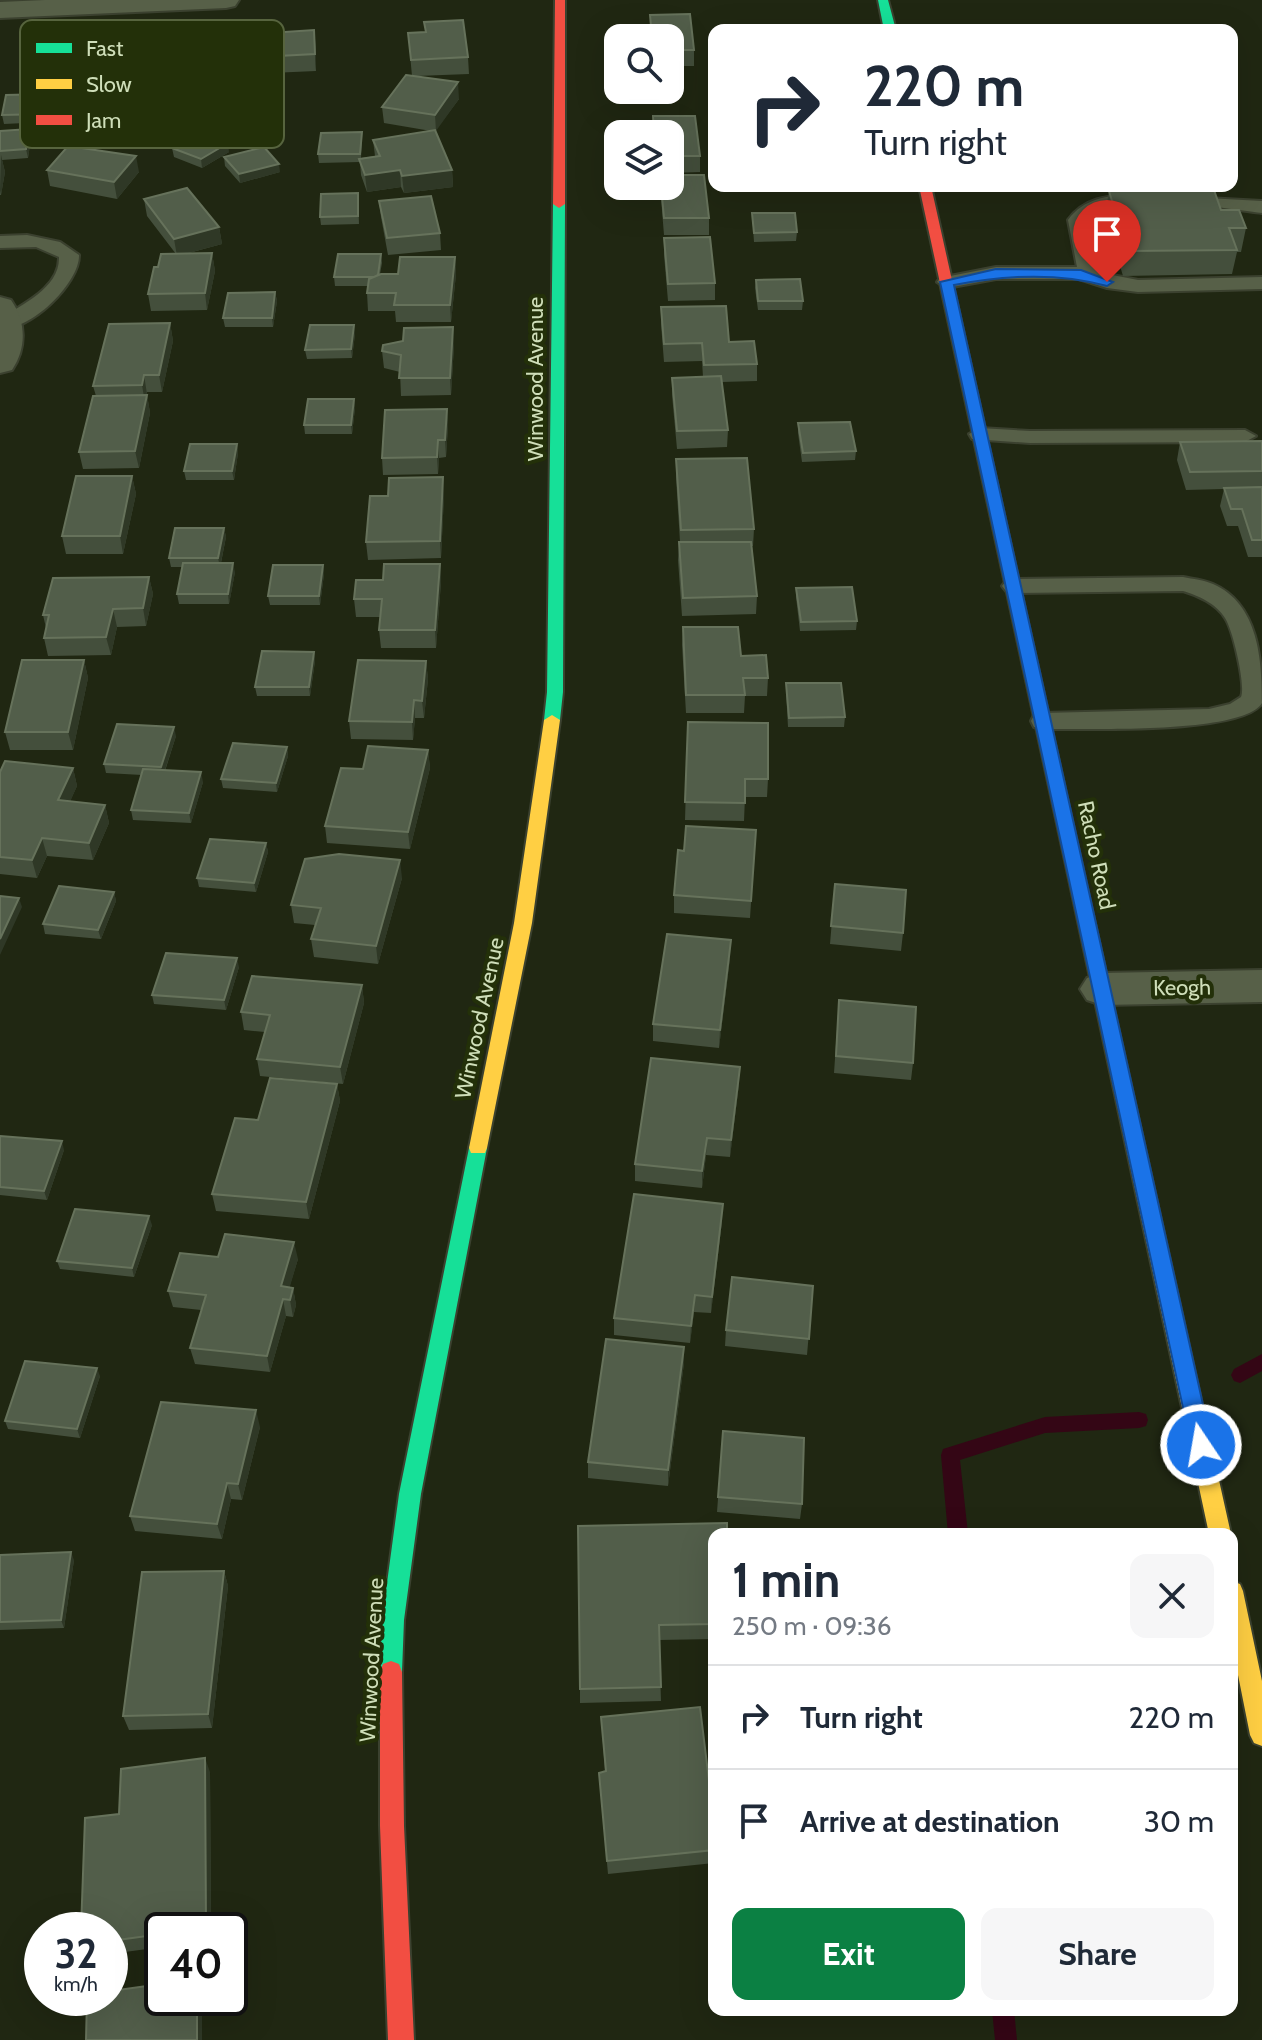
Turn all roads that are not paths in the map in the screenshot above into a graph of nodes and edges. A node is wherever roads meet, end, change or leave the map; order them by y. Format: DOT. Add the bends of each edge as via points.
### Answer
graph roads {
  1 [pos="226,0"];
  2 [pos="560,0"];
  3 [pos="883,0"];
  4 [pos="100,3"];
  5 [pos="0,10"];
  6 [pos="889,24"];
  7 [pos="926,192"];
  8 [pos="1262,207"];
  9 [pos="0,242"];
  10 [pos="1088,275"];
  11 [pos="947,282"];
  12 [pos="1262,283"];
  13 [pos="4,315"];
  14 [pos="0,363"];
  15 [pos="980,434"];
  16 [pos="1245,436"];
  17 [pos="1014,586"];
  18 [pos="1250,711"];
  19 [pos="1043,721"];
  20 [pos="1262,986"];
  21 [pos="1102,989"];
  22 [pos="1219,1528"];
  23 [pos="1238,1620"];
  24 [pos="1262,1735"];
  25 [pos="401,2040"];
  1 -- 4 [label="street"];
  2 -- 25 [label="street, Winwood Avenue" via="555,692 530,889 413,1461 393,1614 390,1748"];
  3 -- 6 [label="street"];
  4 -- 5 [label="street"];
  7 -- 11 [label="street, Racho Road"];
  8 -- 10 [label="lane" via="1132,200 1088,208 1078,220"];
  9 -- 13 [label="lane" via="51,244 69,255 71,263 62,282"];
  10 -- 11 [label="lane" via="996,273"];
  10 -- 12 [label="lane" via="1138,286"];
  11 -- 15 [label="street, Racho Road"];
  13 -- 14 [label="street" via="7,340"];
  15 -- 16 [label="lane"];
  15 -- 17 [label="street, Racho Road"];
  17 -- 18 [label="lane" via="1183,584 1207,590 1236,614 1255,680"];
  17 -- 19 [label="street, Racho Road"];
  18 -- 19 [label="lane" via="1209,717"];
  19 -- 21 [label="street, Racho Road"];
  20 -- 21 [label="street, Keogh"];
  21 -- 22 [label="street, Racho Road"];
  23 -- 24 [label="street"];
}
